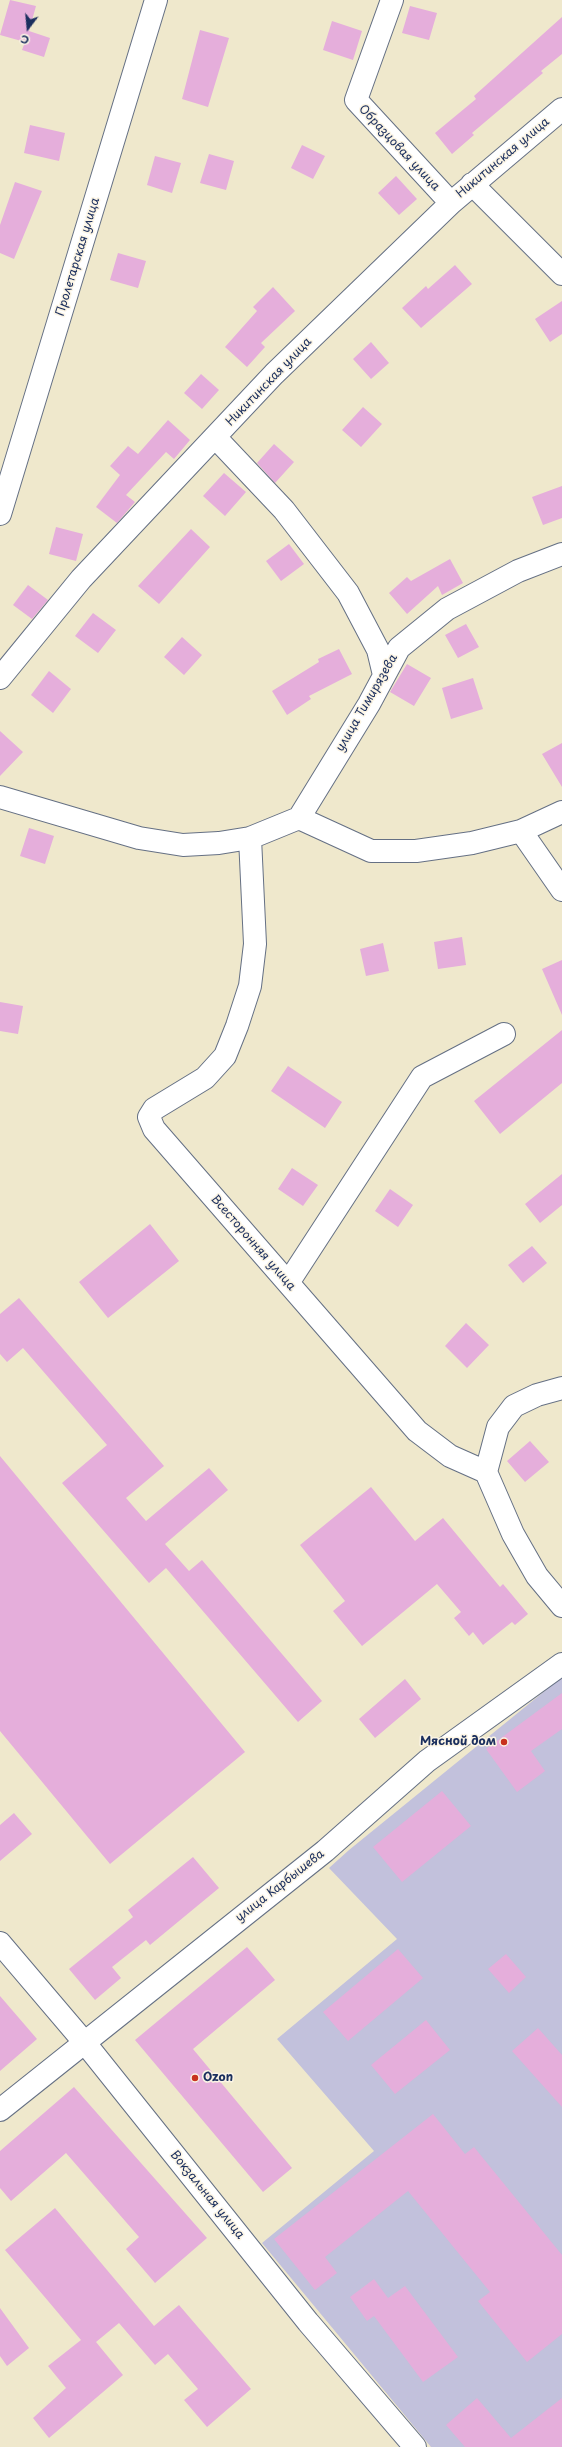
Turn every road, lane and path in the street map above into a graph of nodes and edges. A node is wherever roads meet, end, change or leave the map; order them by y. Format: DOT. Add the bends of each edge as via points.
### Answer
graph roads {
  1 [pos="156,0"];
  2 [pos="392,0"];
  3 [pos="562,109"];
  4 [pos="472,184"];
  5 [pos="450,202"];
  6 [pos="562,274"];
  7 [pos="215,437"];
  8 [pos="0,514"];
  9 [pos="562,554"];
  10 [pos="384,675"];
  11 [pos="0,678"];
  12 [pos="0,797"];
  13 [pos="562,812"];
  14 [pos="299,818"];
  15 [pos="521,831"];
  16 [pos="250,838"];
  17 [pos="562,890"];
  18 [pos="504,1034"];
  19 [pos="288,1283"];
  20 [pos="562,1388"];
  21 [pos="486,1472"];
  22 [pos="562,1606"];
  23 [pos="562,1664"];
  24 [pos="0,1942"];
  25 [pos="85,2043"];
  26 [pos="0,2110"];
  27 [pos="414,2447"];
  1 -- 8 [label="street, Пролетарская улица"];
  2 -- 5 [label="street, Образцовая улица" via="356,100"];
  3 -- 4 [label="street, Никитинская улица"];
  4 -- 5 [label="street, Никитинская улица"];
  4 -- 6 [label="street"];
  5 -- 7 [label="street, Никитинская улица" via="274,374"];
  7 -- 10 [label="street" via="284,510 348,593 378,650"];
  7 -- 11 [label="street, Никитинская улица" via="81,579"];
  9 -- 10 [label="street, улица Тимирязева" via="518,571 448,609 399,648"];
  10 -- 14 [label="street, улица Тимирязева"];
  12 -- 16 [label="street" via="139,838 183,845"];
  13 -- 15 [label="street"];
  14 -- 15 [label="street" via="371,850 423,850 472,843"];
  14 -- 16 [label="street"];
  15 -- 17 [label="street"];
  16 -- 19 [label="street, Всесторонняя улица" via="255,944 250,986 237,1026 225,1056 205,1078 154,1109 149,1117 154,1129"];
  18 -- 19 [label="street" via="422,1077"];
  19 -- 21 [label="street, Всесторонняя улица" via="418,1431 450,1456"];
  20 -- 21 [label="street" via="537,1394 514,1406 498,1426"];
  21 -- 22 [label="street" via="513,1534 537,1576"];
  23 -- 25 [label="street, улица Карбышева" via="427,1761 325,1851"];
  24 -- 25 [label="street, Вокзальная улица"];
  25 -- 26 [label="street, улица Карбышева"];
  25 -- 27 [label="street, Вокзальная улица" via="308,2322"];
}
